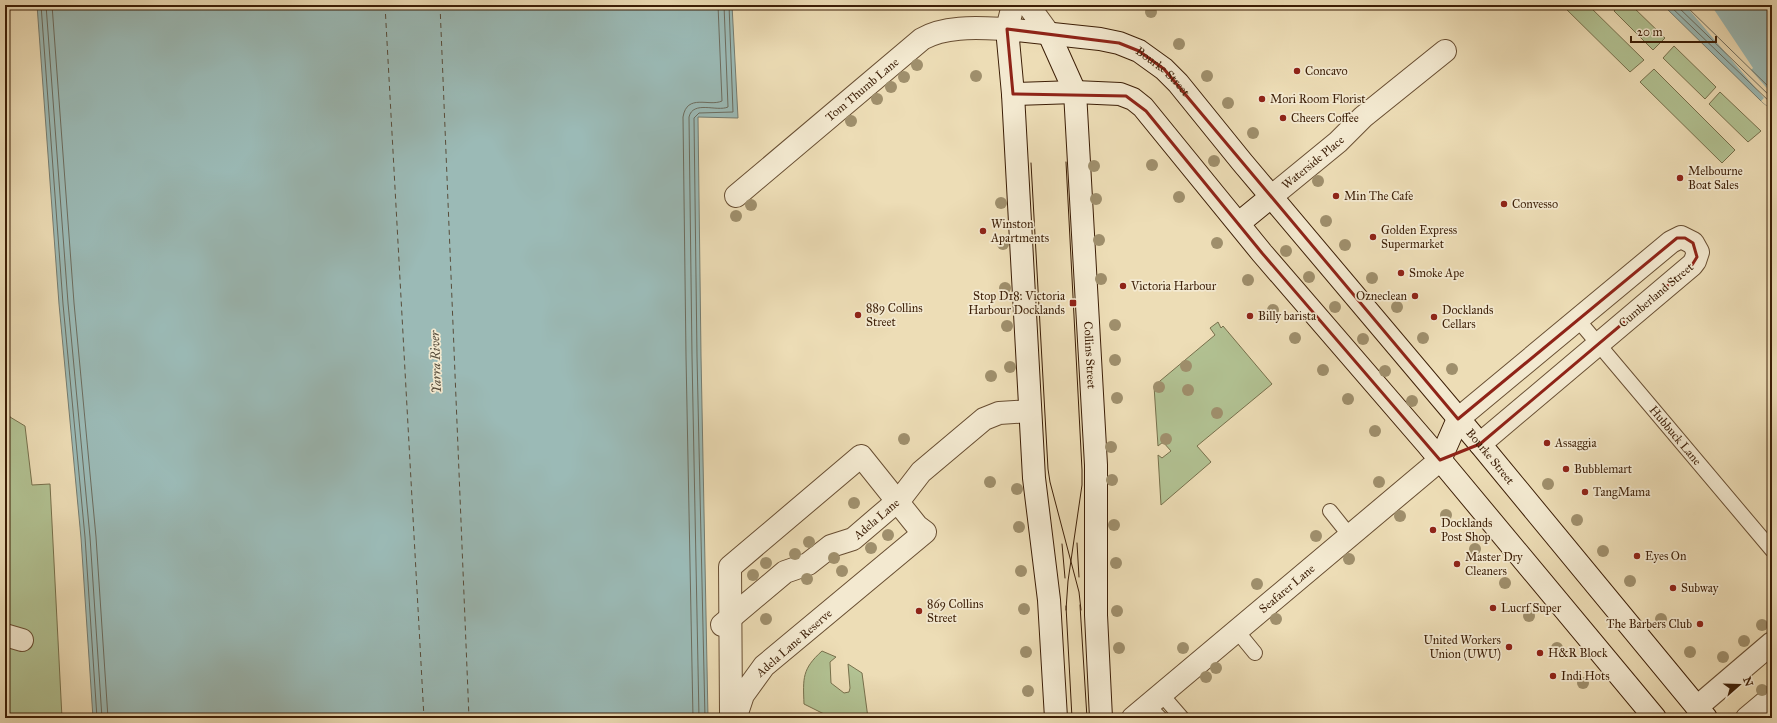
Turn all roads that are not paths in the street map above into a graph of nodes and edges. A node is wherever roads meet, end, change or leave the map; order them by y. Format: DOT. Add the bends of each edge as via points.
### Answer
graph roads {
  1 [pos="1013,5"];
  2 [pos="1028,5"];
  3 [pos="1007,29"];
  4 [pos="1049,34"];
  5 [pos="1445,51"];
  6 [pos="1075,92"];
  7 [pos="1013,94"];
  8 [pos="736,196"];
  9 [pos="1272,196"];
  10 [pos="1239,223"];
  11 [pos="1578,320"];
  12 [pos="1597,344"];
  13 [pos="1030,411"];
  14 [pos="1458,419"];
  15 [pos="1480,444"];
  16 [pos="1440,460"];
  17 [pos="897,502"];
  18 [pos="1330,512"];
  19 [pos="1350,536"];
  20 [pos="1772,550"];
  21 [pos="725,623"];
  22 [pos="1237,631"];
  23 [pos="1772,642"];
  24 [pos="1255,653"];
  25 [pos="1772,697"];
  26 [pos="1151,709"];
  27 [pos="1696,714"];
  28 [pos="1056,718"];
  29 [pos="1102,718"];
  30 [pos="1182,718"];
  31 [pos="1655,718"];
  32 [pos="1747,718"];
  1 -- 3 [label="street"];
  2 -- 4 [label="street, Collins Street"];
  3 -- 4 [label="street, Bourke Street"];
  3 -- 7 [label="street"];
  3 -- 8 [label="street, Tom Thumb Lane" via="948,30 924,38"];
  4 -- 6 [label="street, Collins Street"];
  4 -- 9 [label="street, Bourke Street" via="1119,43 1139,50 1154,60 1178,84"];
  5 -- 9 [label="street, Waterside Place" via="1363,117 1338,142"];
  6 -- 7 [label="street"];
  6 -- 10 [label="street" via="1120,94 1138,102"];
  6 -- 29 [label="street, Collins Street" via="1096,465 1096,615"];
  7 -- 13 [label="street"];
  9 -- 10 [label="street"];
  9 -- 14 [label="street, Bourke Street"];
  10 -- 16 [label="street"];
  11 -- 12 [label="lane, Hubbuck Lane"];
  11 -- 12 [label="street, Cumberland Street" via="1677,238 1686,238 1693,243 1698,252 1696,261"];
  11 -- 14 [label="street, Cumberland Street"];
  12 -- 15 [label="street, Cumberland Street"];
  12 -- 20 [label="lane, Hubbuck Lane"];
  13 -- 17 [label="street, Adela Lane" via="999,413 984,419 921,472"];
  13 -- 28 [label="street" via="1034,478 1049,600"];
  14 -- 15 [label="street, Bourke Street"];
  14 -- 16 [label="street"];
  15 -- 16 [label="street, Cumberland Street"];
  15 -- 27 [label="street, Bourke Street"];
  16 -- 19 [label="street, Seafarer Lane"];
  16 -- 31 [label="street"];
  17 -- 21 [label="street, Adela Lane" via="852,539 831,546 808,564 785,572"];
  17 -- 21 [label="street, Adela Lane Reserve" via="861,456 730,567"];
  17 -- 21 [label="street, Adela Lane Reserve" via="925,532 764,666 743,695 737,713 731,713"];
  18 -- 19 [label="lane"];
  19 -- 22 [label="street, Seafarer Lane"];
  22 -- 24 [label="lane"];
  22 -- 26 [label="street, Seafarer Lane"];
  23 -- 27 [label="street"];
  25 -- 32 [label="street"];
  26 -- 30 [label="lane"];
}
